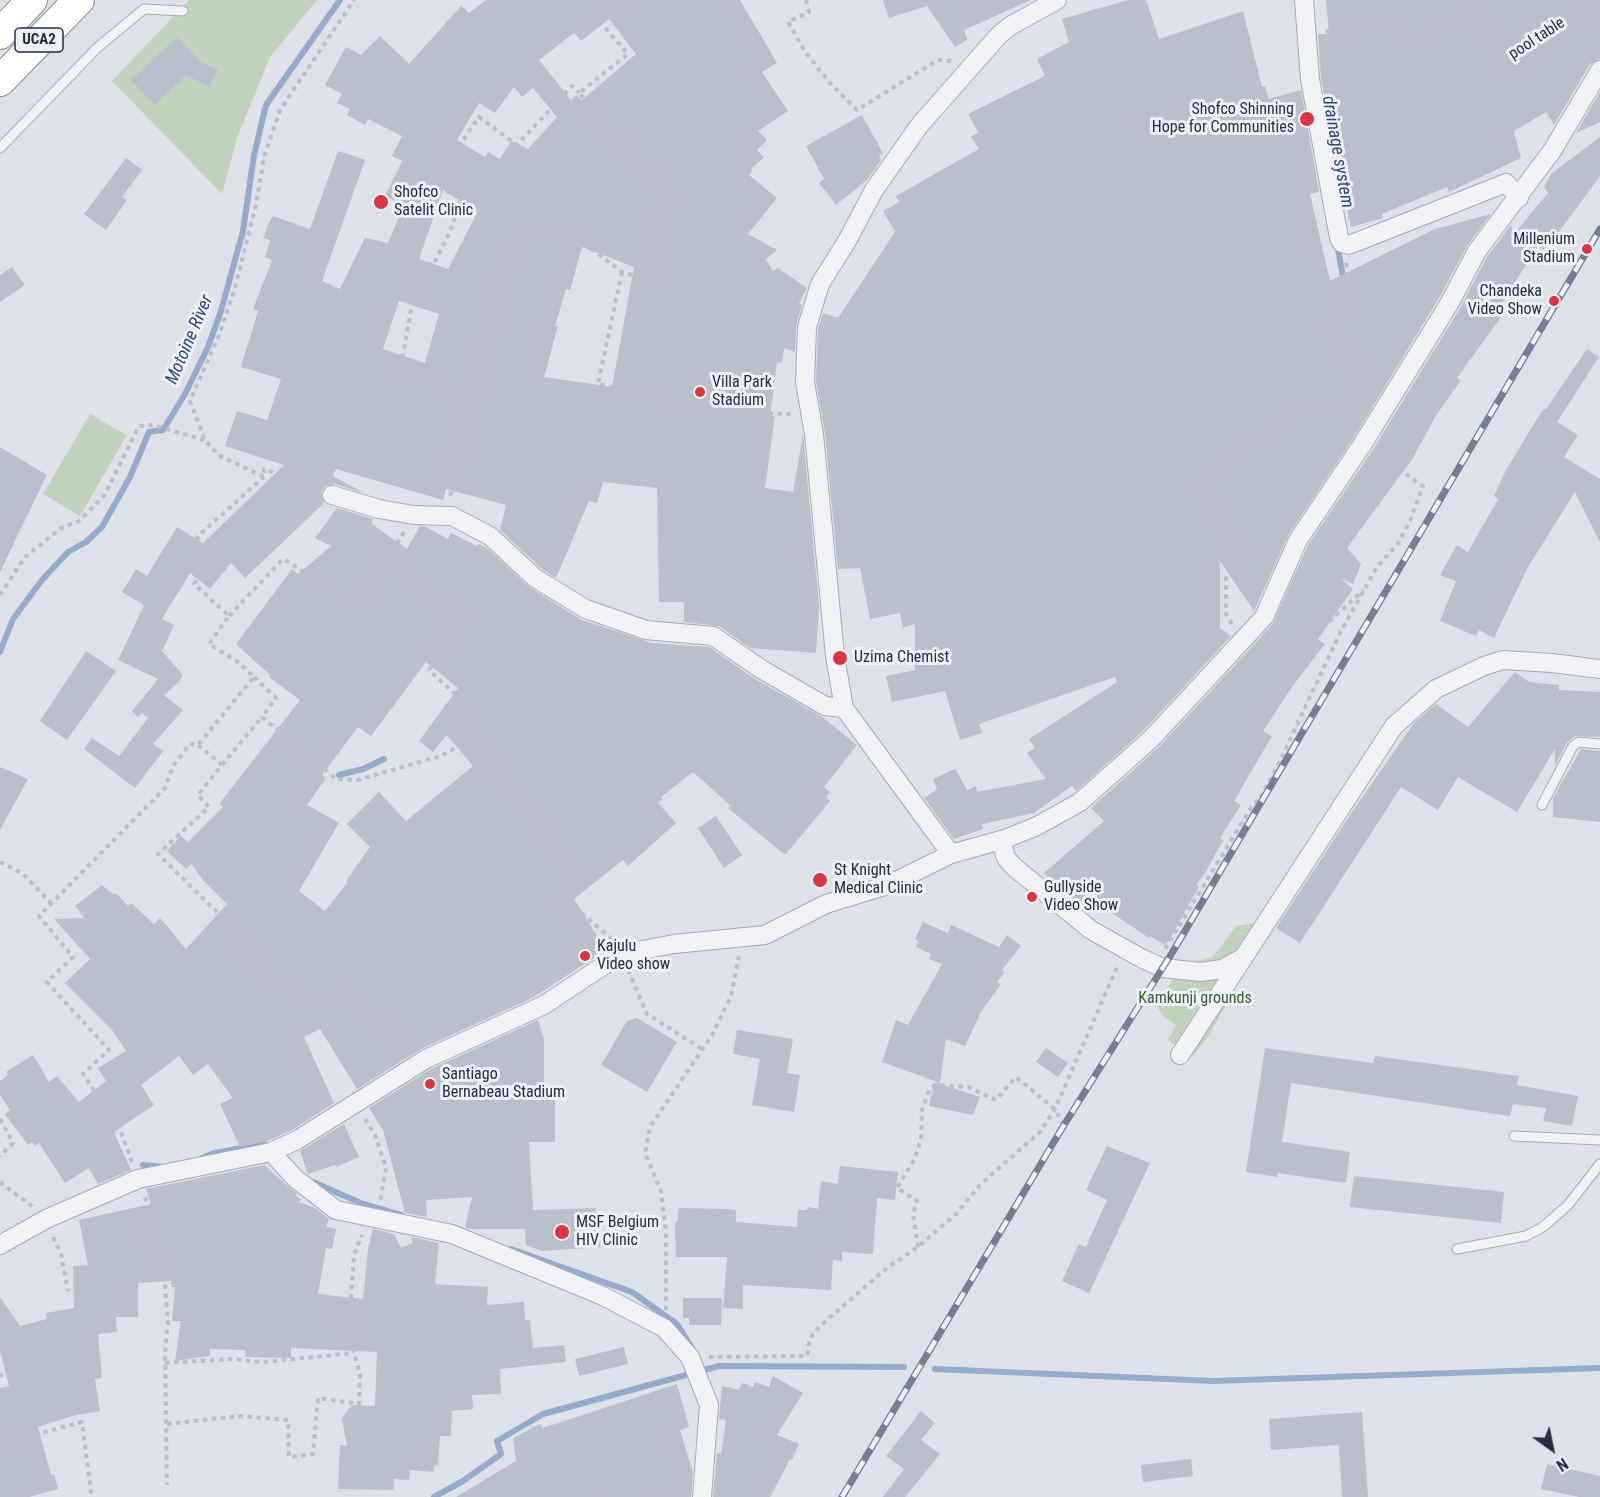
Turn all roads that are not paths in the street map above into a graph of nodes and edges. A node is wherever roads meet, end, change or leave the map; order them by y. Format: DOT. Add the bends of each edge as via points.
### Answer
graph roads {
  1 [pos="32,0"];
  2 [pos="79,0"];
  3 [pos="1057,0"];
  4 [pos="1304,0"];
  5 [pos="183,11"];
  6 [pos="1,32"];
  7 [pos="1600,70"];
  8 [pos="0,81"];
  9 [pos="0,148"];
  10 [pos="1519,198"];
  11 [pos="333,495"];
  12 [pos="1600,669"];
  13 [pos="844,708"];
  14 [pos="1600,744"];
  15 [pos="1542,806"];
  16 [pos="1000,841"];
  17 [pos="951,854"];
  18 [pos="1244,956"];
  19 [pos="1180,1055"];
  20 [pos="1514,1136"];
  21 [pos="1600,1140"];
  22 [pos="271,1152"];
  23 [pos="1600,1164"];
  24 [pos="0,1245"];
  25 [pos="1457,1249"];
  26 [pos="702,1497"];
  1 -- 6 [label="highway, UCA2"];
  2 -- 8 [label="highway, UCA2"];
  3 -- 13 [label="street" via="1010,26 972,63 919,126 874,190 820,284 807,327 805,381"];
  4 -- 10 [label="street" via="1310,79 1342,243 1349,245 1506,183"];
  5 -- 9 [label="lane" via="144,9 97,48"];
  7 -- 10 [label="street"];
  10 -- 16 [label="street" via="1477,251 1362,445 1298,540 1264,617 1122,768 1080,802"];
  11 -- 13 [label="street" via="378,509 452,516 490,536 535,578 586,609 646,630 713,636 760,669 825,706"];
  12 -- 18 [label="street" via="1503,660 1436,689 1394,726"];
  13 -- 17 [label="street"];
  14 -- 15 [label="lane" via="1580,742 1573,746"];
  16 -- 17 [label="street"];
  16 -- 18 [label="street" via="1008,862 1091,930 1152,963 1201,972 1222,969"];
  17 -- 22 [label="street" via="888,885 826,904 765,935 621,954 544,1005 426,1059 356,1105"];
  18 -- 19 [label="street"];
  20 -- 21 [label="lane"];
  22 -- 24 [label="street" via="138,1179 46,1219"];
  22 -- 26 [label="street" via="296,1179 336,1210 452,1234 603,1296 664,1328 690,1357 709,1405"];
  23 -- 25 [label="lane" via="1568,1204 1543,1227 1526,1236"];
}
